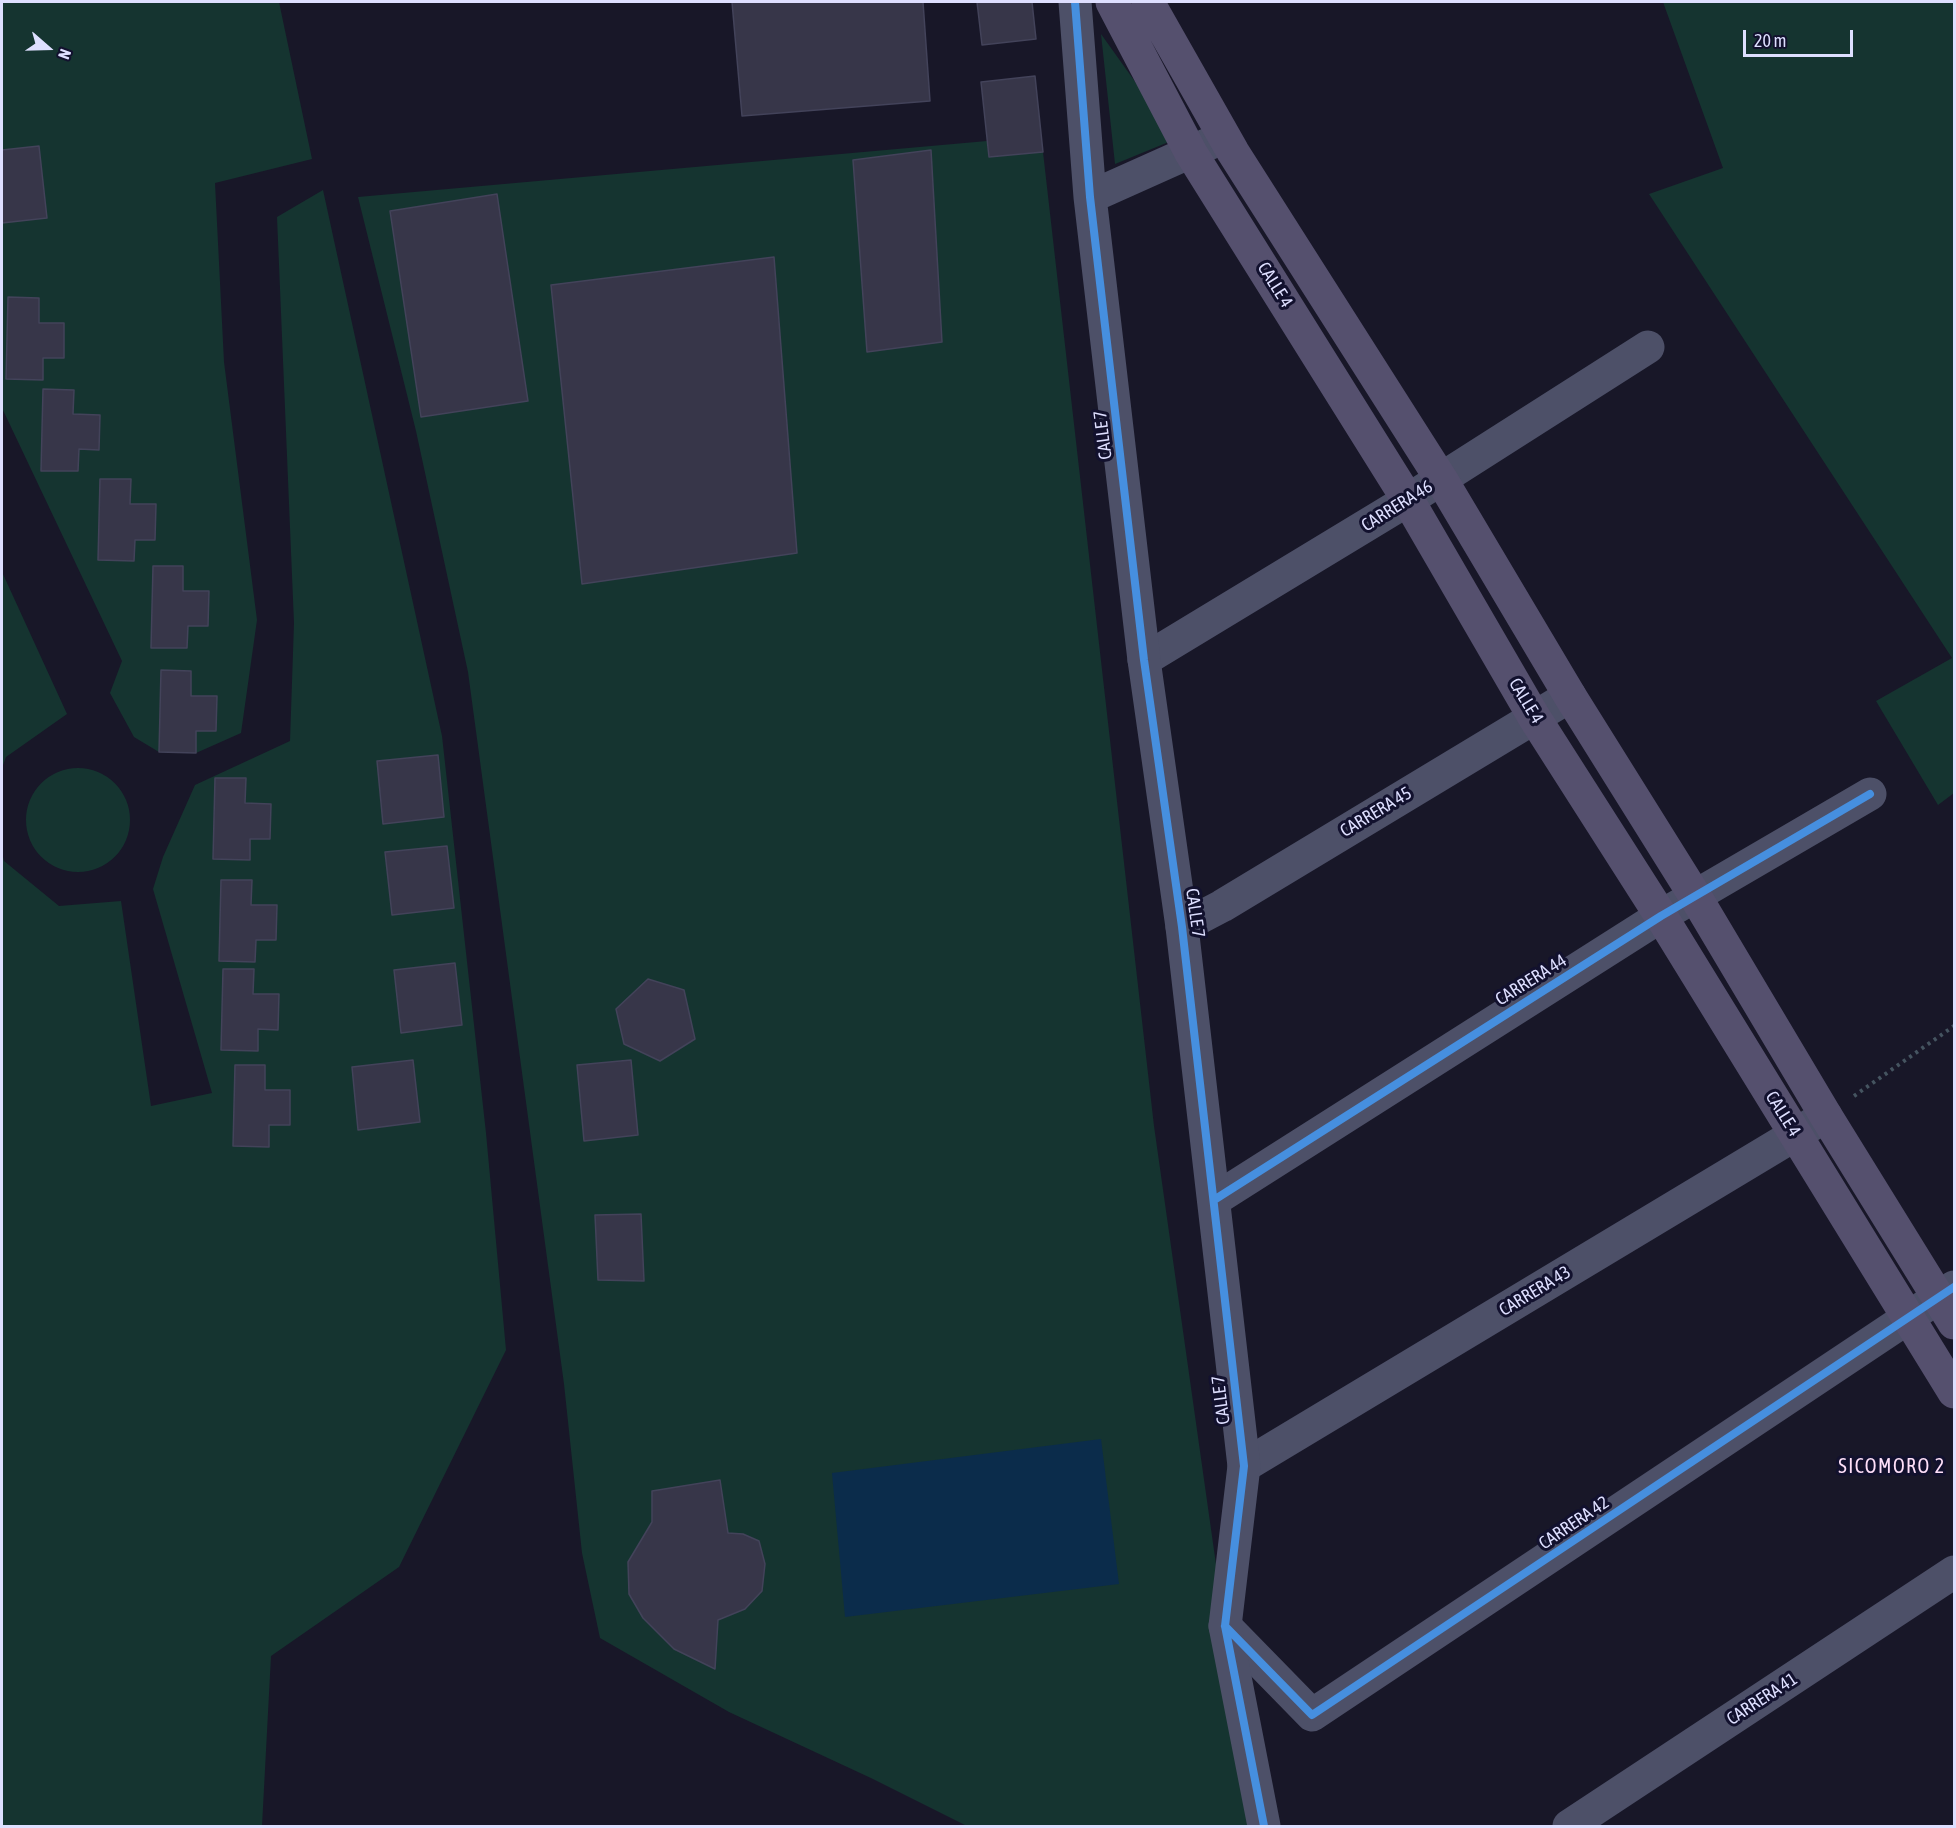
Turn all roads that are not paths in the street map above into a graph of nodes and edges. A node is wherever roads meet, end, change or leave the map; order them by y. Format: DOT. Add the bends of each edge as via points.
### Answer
graph roads {
  1 [pos="1076,2"];
  2 [pos="1112,2"];
  3 [pos="1148,2"];
  4 [pos="1224,137"];
  5 [pos="1191,153"];
  6 [pos="1090,197"];
  7 [pos="1648,347"];
  8 [pos="1441,479"];
  9 [pos="1408,500"];
  10 [pos="1144,660"];
  11 [pos="1570,696"];
  12 [pos="1534,717"];
  13 [pos="1870,794"];
  14 [pos="1695,896"];
  15 [pos="1661,916"];
  16 [pos="1182,927"];
  17 [pos="1826,1116"];
  18 [pos="1795,1134"];
  19 [pos="1214,1200"];
  20 [pos="1949,1302"];
  21 [pos="1908,1319"];
  22 [pos="1954,1392"];
  23 [pos="1244,1466"];
  24 [pos="1954,1572"];
  25 [pos="1225,1626"];
  26 [pos="1580,1823"];
  27 [pos="1264,1827"];
  1 -- 6 [label="street, CALLE 7"];
  2 -- 5 [label="main road, CALLE 4"];
  3 -- 4 [label="main road, CALLE 4"];
  4 -- 5 [label="street"];
  4 -- 8 [label="main road, CALLE 4"];
  5 -- 6 [label="street"];
  5 -- 9 [label="main road, CALLE 4"];
  6 -- 10 [label="street, CALLE 7"];
  7 -- 8 [label="street, CARRERA 46"];
  8 -- 9 [label="street, CARRERA 46"];
  8 -- 11 [label="main road, CALLE 4"];
  9 -- 10 [label="street, CARRERA 46"];
  9 -- 12 [label="main road, CALLE 4"];
  10 -- 16 [label="street, CALLE 7"];
  11 -- 12 [label="street, CARRERA 45"];
  11 -- 14 [label="main road, CALLE 4"];
  12 -- 15 [label="main road, CALLE 4"];
  12 -- 16 [label="street, CARRERA 45"];
  13 -- 14 [label="street, CARRERA 44"];
  14 -- 15 [label="street, CARRERA 44"];
  14 -- 17 [label="main road, CALLE 4"];
  15 -- 18 [label="main road, CALLE 4"];
  15 -- 19 [label="street, CARRERA 44"];
  16 -- 19 [label="street, CALLE 7"];
  17 -- 18 [label="street, CARRERA 43"];
  17 -- 20 [label="main road, CALLE 4"];
  18 -- 21 [label="main road, CALLE 4"];
  18 -- 23 [label="street, CARRERA 43"];
  19 -- 23 [label="street, CALLE 7"];
  20 -- 21 [label="street, CARRERA 42"];
  21 -- 22 [label="main road, CALLE 4"];
  21 -- 25 [label="street, CARRERA 42" via="1312,1715"];
  23 -- 25 [label="street, CALLE 7"];
  24 -- 26 [label="street, CARRERA 41"];
  25 -- 27 [label="street, CALLE 7"];
}
